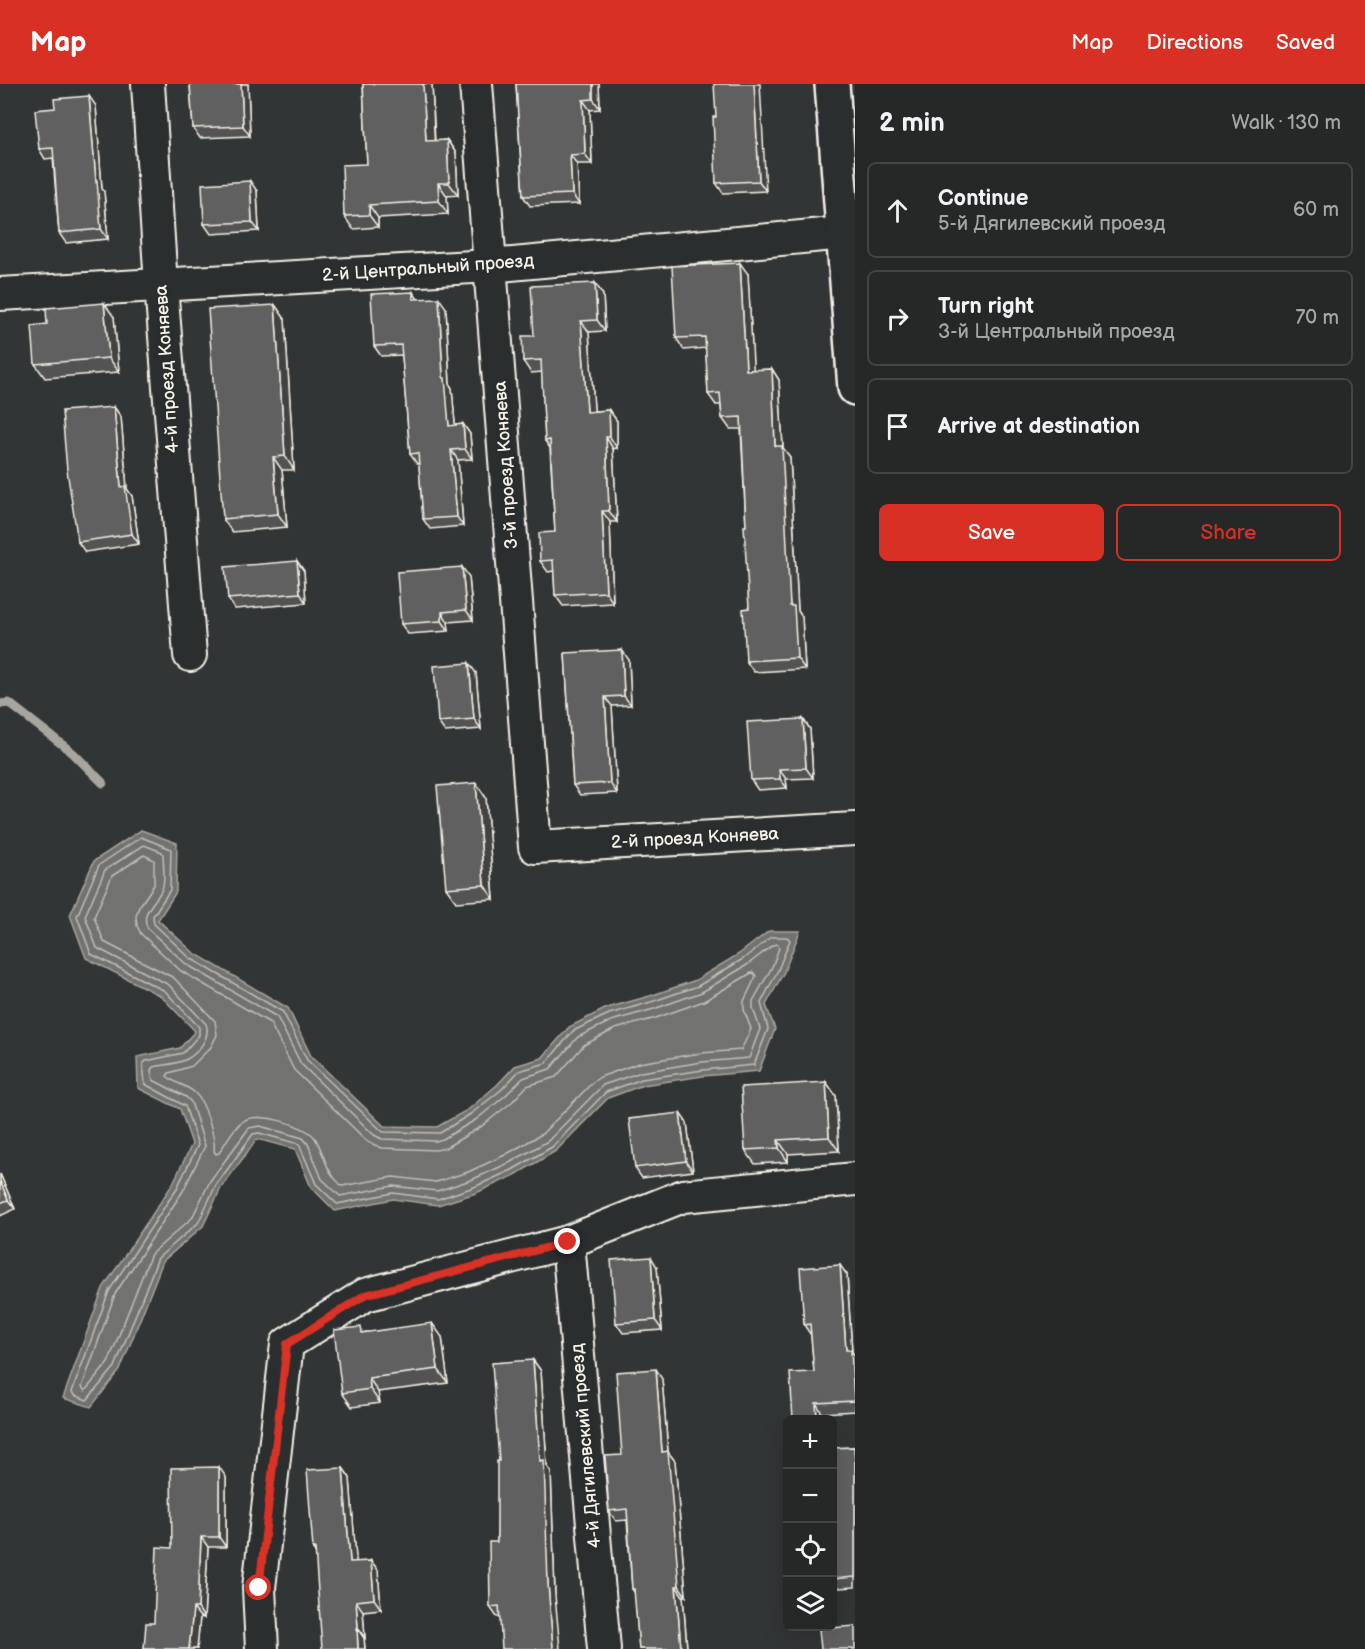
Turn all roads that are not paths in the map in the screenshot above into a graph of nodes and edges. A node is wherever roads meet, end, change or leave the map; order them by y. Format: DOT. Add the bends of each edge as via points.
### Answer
graph roads {
  1 [pos="148,84"];
  2 [pos="476,84"];
  3 [pos="832,84"];
  4 [pos="849,232"];
  5 [pos="490,266"];
  6 [pos="161,285"];
  7 [pos="0,294"];
  8 [pos="855,388"];
  9 [pos="190,654"];
  10 [pos="855,829"];
  11 [pos="535,847"];
  12 [pos="855,1179"];
  13 [pos="568,1242"];
  14 [pos="262,1649"];
  15 [pos="604,1649"];
  1 -- 6 [label="street, 4-й проезд Коняева"];
  2 -- 5 [label="street, 3-й проезд Коняева"];
  3 -- 4 [label="street"];
  4 -- 5 [label="street, 2-й Центральный проезд"];
  4 -- 8 [label="street"];
  5 -- 6 [label="street, 2-й Центральный проезд"];
  5 -- 11 [label="street, 3-й проезд Коняева"];
  6 -- 7 [label="street, 2-й Центральный проезд"];
  6 -- 9 [label="street, 4-й проезд Коняева"];
  10 -- 11 [label="street, 2-й проезд Коняева"];
  12 -- 13 [label="street" via="683,1196"];
  13 -- 14 [label="street" via="365,1295 287,1344 259,1588"];
  13 -- 15 [label="street, 4-й Дягилевский проезд"];
}
